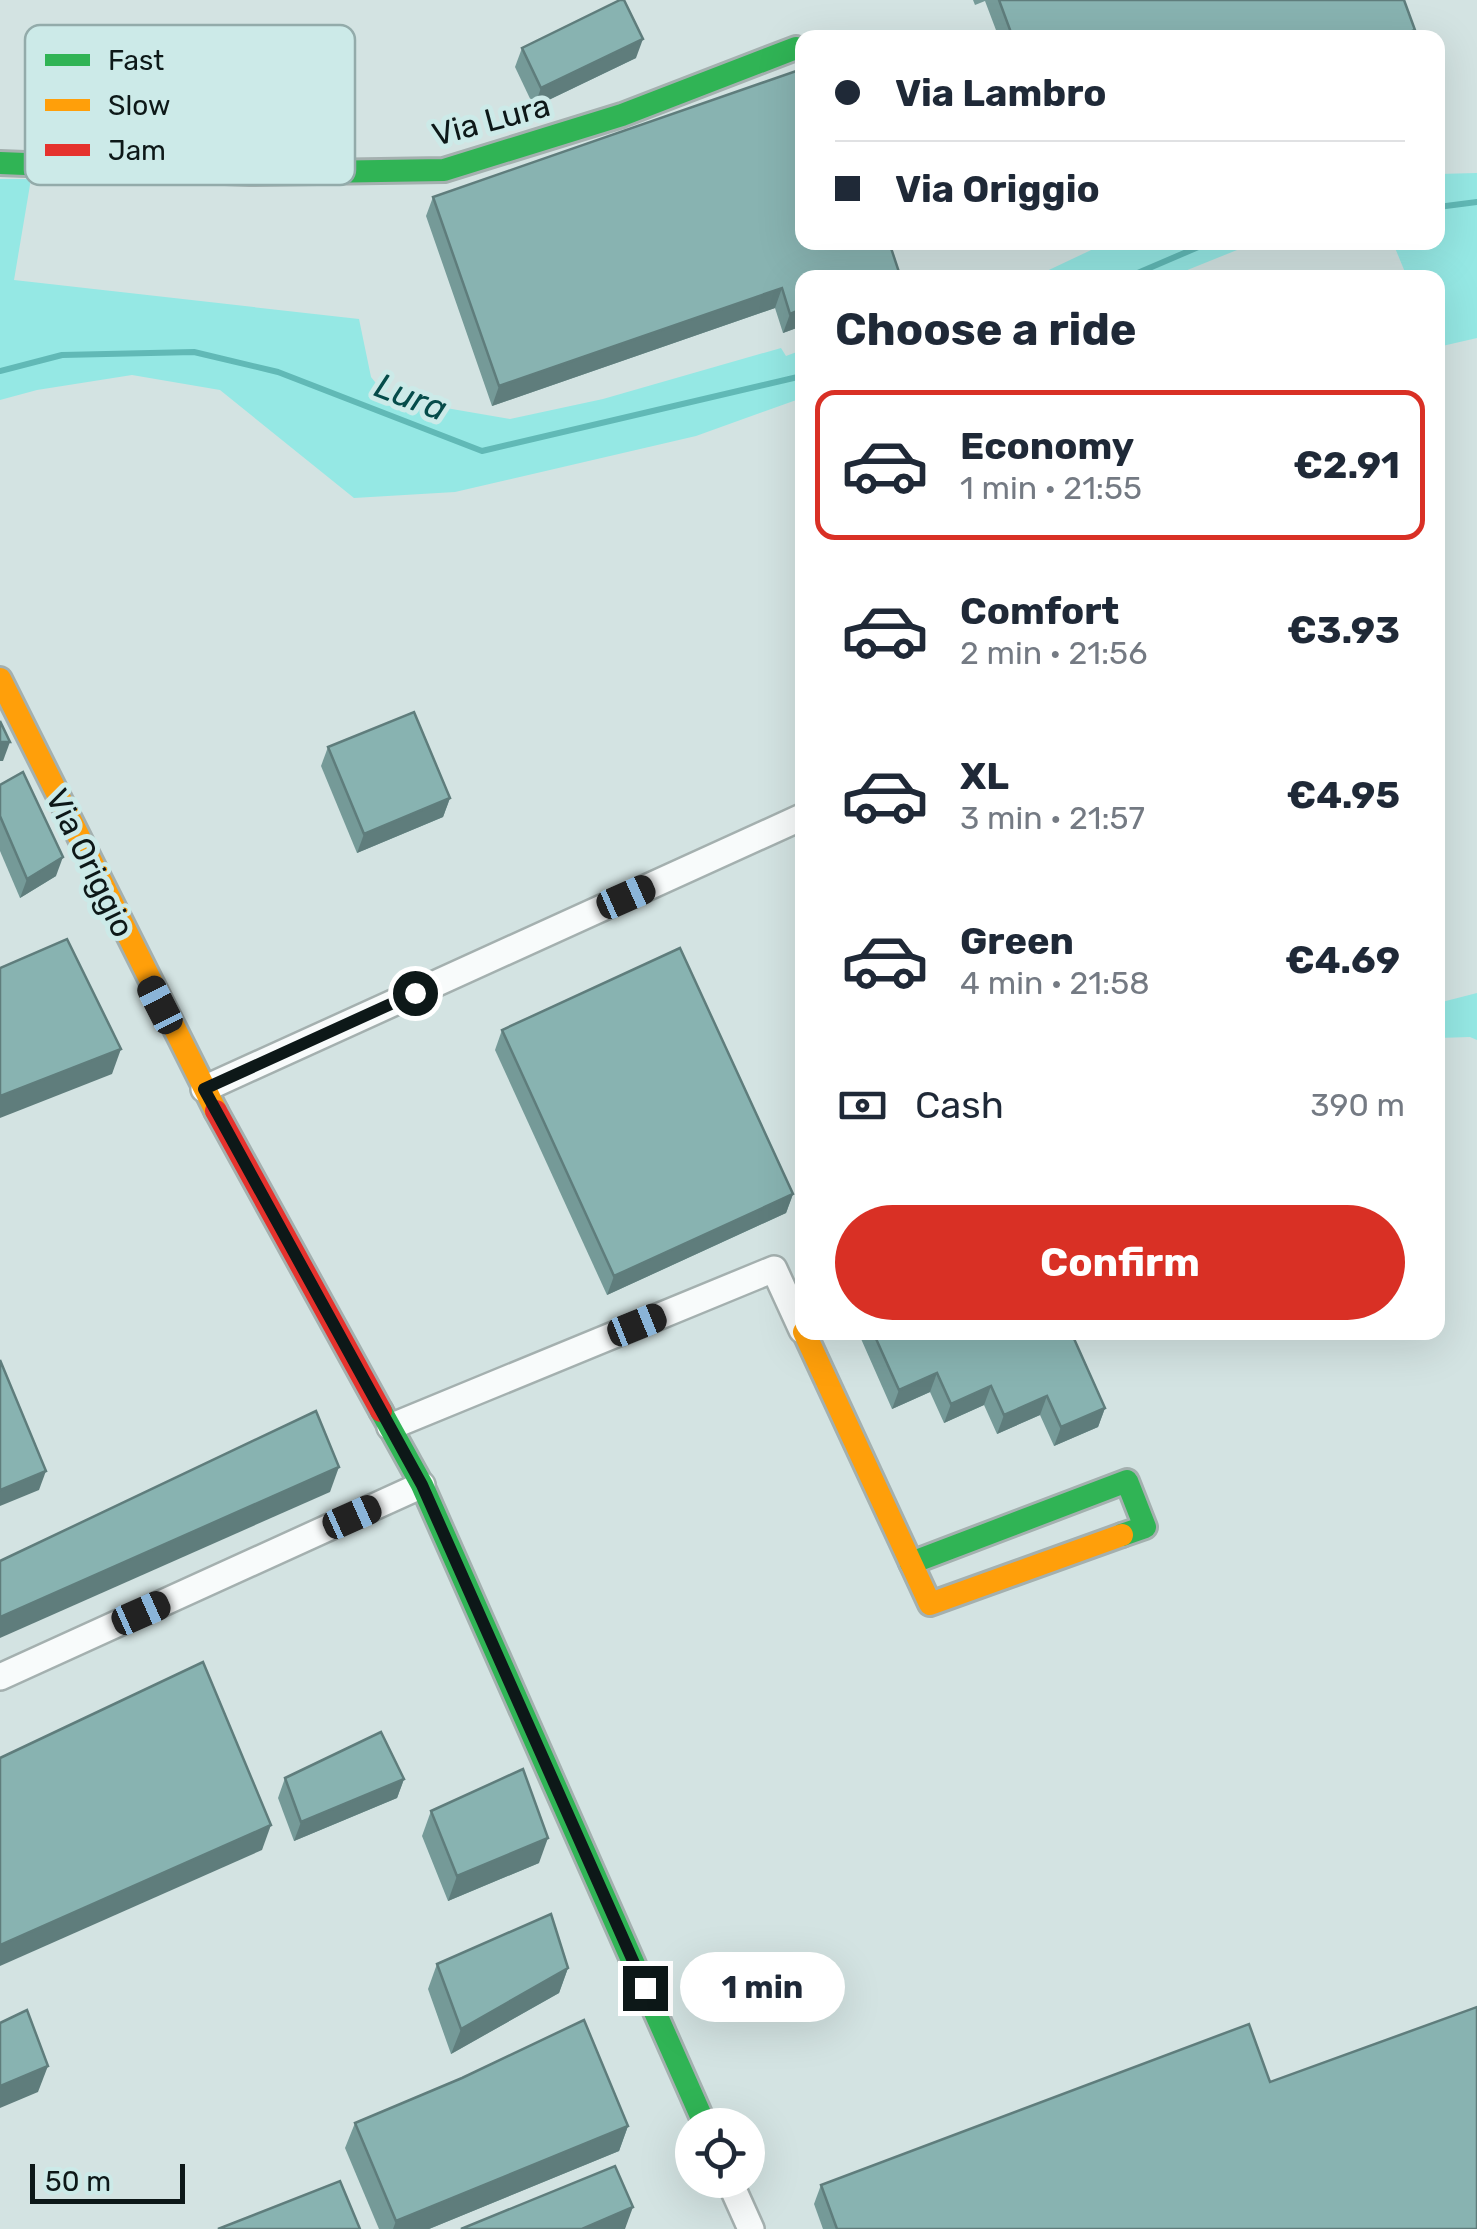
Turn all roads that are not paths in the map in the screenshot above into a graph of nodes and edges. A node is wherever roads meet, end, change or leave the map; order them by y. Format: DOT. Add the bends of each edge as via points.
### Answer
graph roads {
  1 [pos="795,48"];
  2 [pos="355,171"];
  3 [pos="0,678"];
  4 [pos="795,820"];
  5 [pos="204,1089"];
  6 [pos="795,1314"];
  7 [pos="807,1340"];
  8 [pos="390,1427"];
  9 [pos="422,1485"];
  10 [pos="911,1563"];
  11 [pos="0,1677"];
  12 [pos="697,2108"];
  13 [pos="737,2198"];
  14 [pos="751,2229"];
  1 -- 2 [label="street, Via Lura" via="622,115 444,170"];
  3 -- 5 [label="street, Via Origgio"];
  4 -- 5 [label="street"];
  5 -- 8 [label="street, Via Origgio"];
  6 -- 8 [label="street" via="774,1269"];
  7 -- 10 [label="street"];
  8 -- 9 [label="street, Via Origgio"];
  9 -- 11 [label="street"];
  9 -- 12 [label="street, Via Origgio"];
  10 -- 10 [label="street" via="930,1604 1145,1527 1128,1481"];
  13 -- 14 [label="street"];
}
